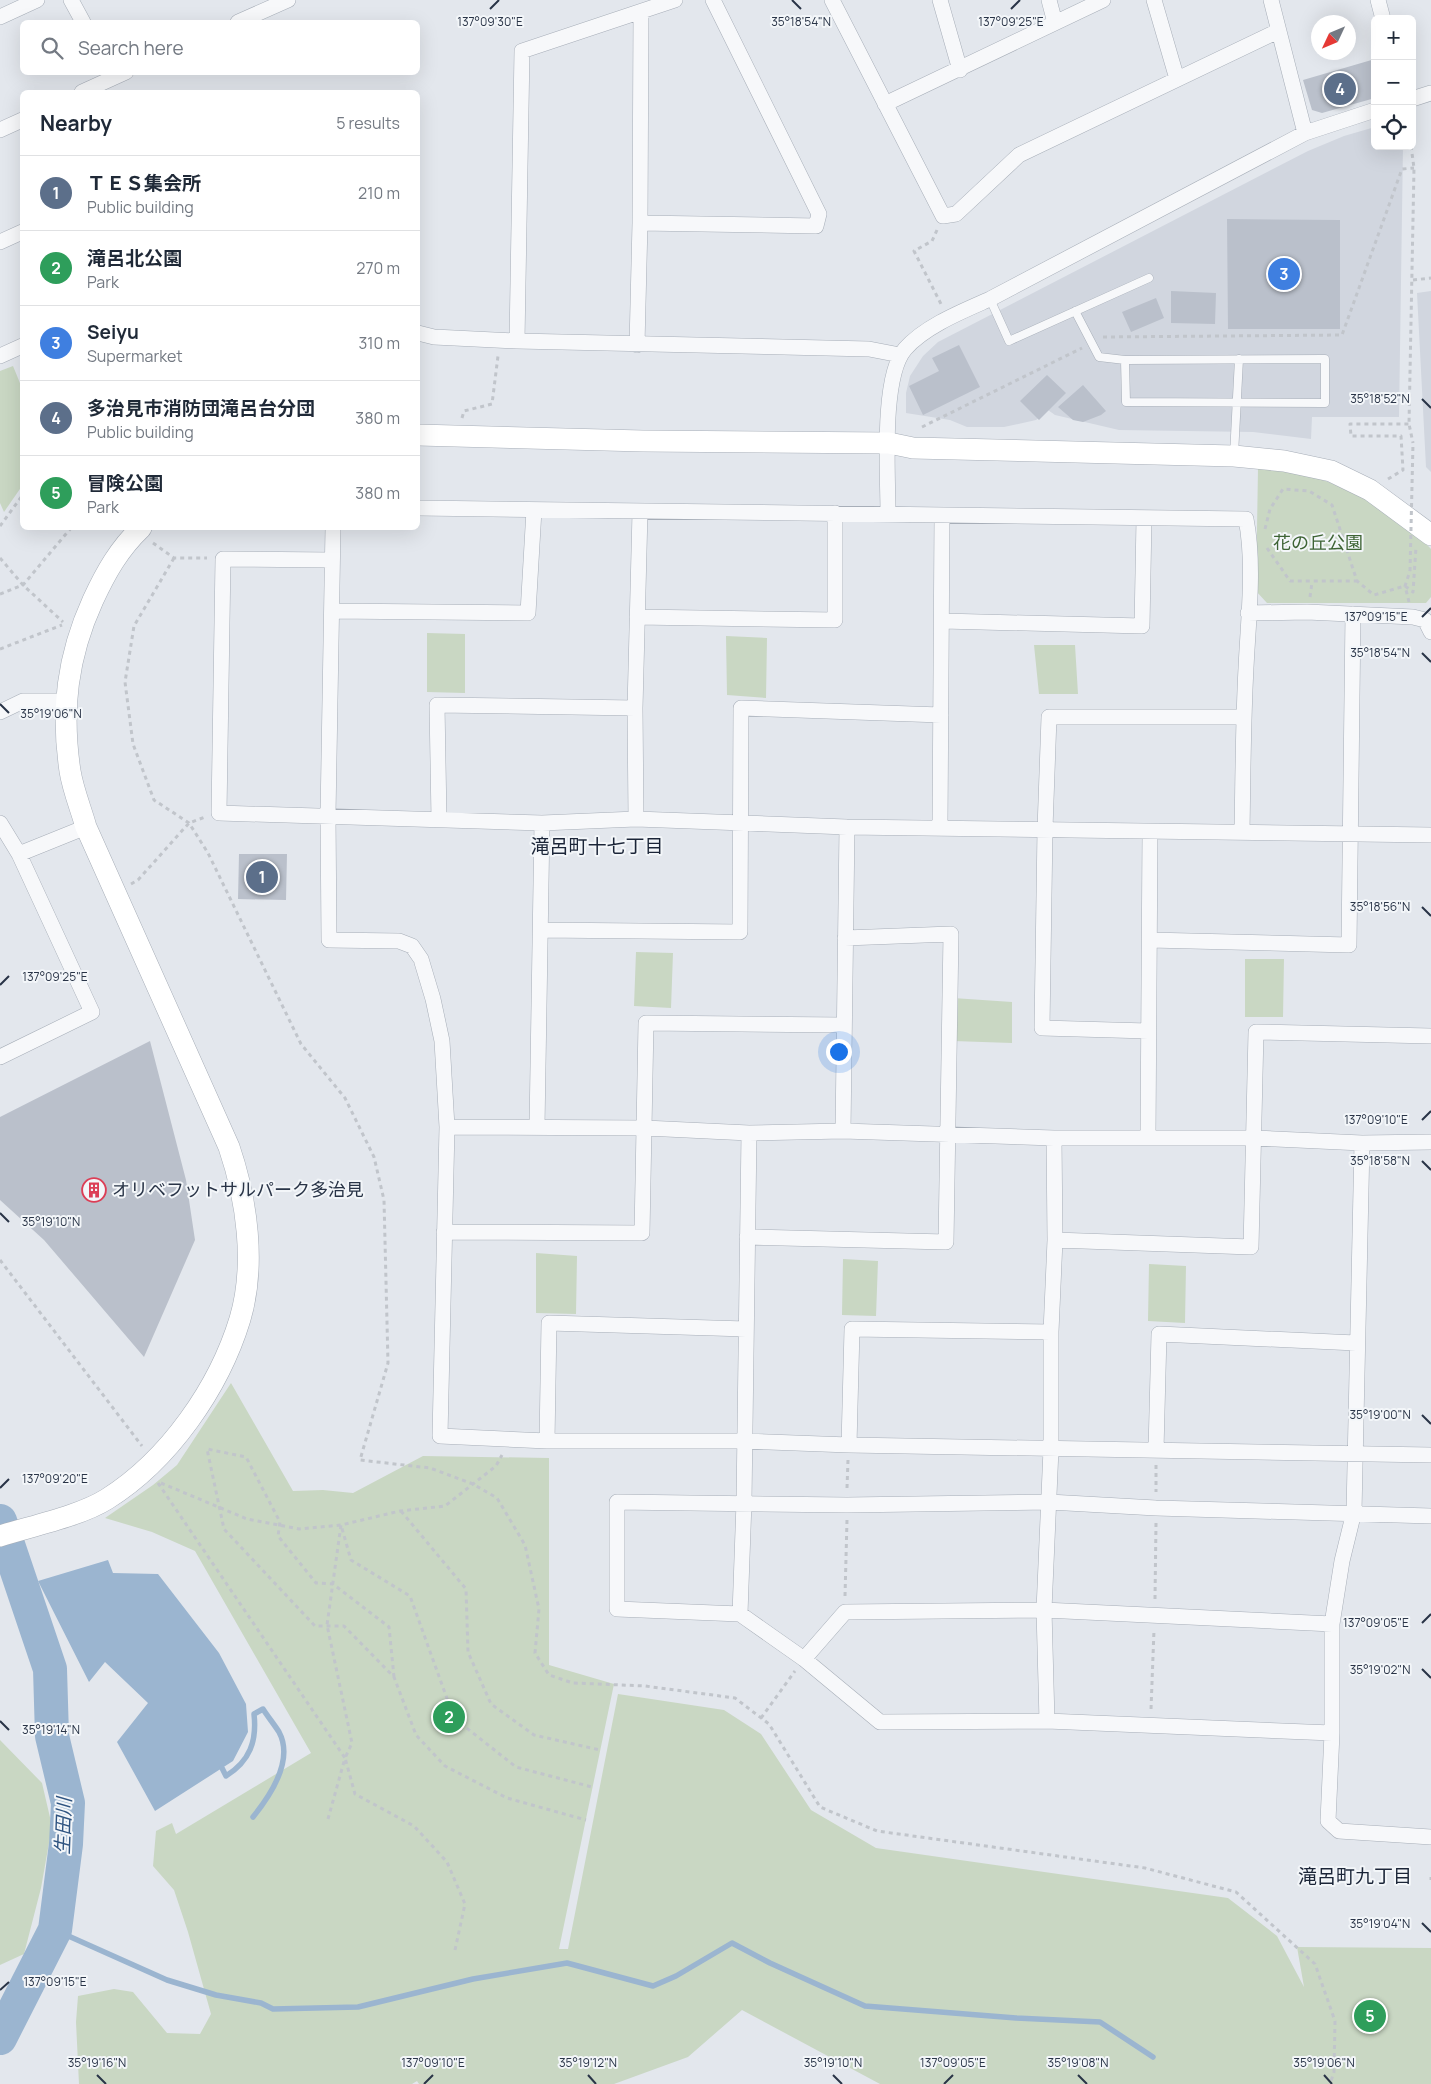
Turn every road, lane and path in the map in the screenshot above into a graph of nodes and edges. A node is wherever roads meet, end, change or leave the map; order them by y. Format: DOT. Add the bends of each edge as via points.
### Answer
graph roads {
  1 [pos="37,0"];
  2 [pos="71,0"];
  3 [pos="288,0"];
  4 [pos="674,0"];
  5 [pos="713,0"];
  6 [pos="832,0"];
  7 [pos="940,0"];
  8 [pos="1049,0"];
  9 [pos="1103,0"];
  10 [pos="1154,0"];
  11 [pos="1271,0"];
  12 [pos="1378,0"];
  13 [pos="267,4"];
  14 [pos="641,12"];
  15 [pos="1382,15"];
  16 [pos="0,16"];
  17 [pos="82,20"];
  18 [pos="241,20"];
  19 [pos="1055,23"];
  20 [pos="1278,31"];
  21 [pos="960,70"];
  22 [pos="1177,79"];
  23 [pos="113,81"];
  24 [pos="88,90"];
  25 [pos="1431,93"];
  26 [pos="1416,97"];
  27 [pos="886,104"];
  28 [pos="1371,111"];
  29 [pos="20,121"];
  30 [pos="0,130"];
  31 [pos="1305,133"];
  32 [pos="1412,150"];
  33 [pos="1414,168"];
  34 [pos="943,216"];
  35 [pos="640,223"];
  36 [pos="20,233"];
  37 [pos="0,242"];
  38 [pos="1149,278"];
  39 [pos="1431,278"];
  40 [pos="1413,280"];
  41 [pos="990,299"];
  42 [pos="1074,312"];
  43 [pos="948,318"];
  44 [pos="420,333"];
  45 [pos="500,340"];
  46 [pos="517,341"];
  47 [pos="1092,343"];
  48 [pos="637,345"];
  49 [pos="20,347"];
  50 [pos="900,355"];
  51 [pos="0,356"];
  52 [pos="1239,359"];
  53 [pos="1125,360"];
  54 [pos="1237,402"];
  55 [pos="1409,424"];
  56 [pos="420,435"];
  57 [pos="458,435"];
  58 [pos="889,443"];
  59 [pos="913,448"];
  60 [pos="1234,456"];
  61 [pos="1370,490"];
  62 [pos="20,499"];
  63 [pos="420,508"];
  64 [pos="534,510"];
  65 [pos="640,512"];
  66 [pos="834,512"];
  67 [pos="888,513"];
  68 [pos="942,516"];
  69 [pos="1144,519"];
  70 [pos="0,526"];
  71 [pos="69,530"];
  72 [pos="138,530"];
  73 [pos="140,530"];
  74 [pos="333,530"];
  75 [pos="1424,530"];
  76 [pos="1264,535"];
  77 [pos="1262,544"];
  78 [pos="0,558"];
  79 [pos="174,558"];
  80 [pos="223,558"];
  81 [pos="331,560"];
  82 [pos="1356,581"];
  83 [pos="22,585"];
  84 [pos="1404,586"];
  85 [pos="0,594"];
  86 [pos="332,611"];
  87 [pos="1248,613"];
  88 [pos="1353,614"];
  89 [pos="637,617"];
  90 [pos="1413,617"];
  91 [pos="943,622"];
  92 [pos="1431,632"];
  93 [pos="0,649"];
  94 [pos="65,701"];
  95 [pos="635,708"];
  96 [pos="0,712"];
  97 [pos="941,715"];
  98 [pos="1243,717"];
  99 [pos="219,813"];
  100 [pos="328,815"];
  101 [pos="439,819"];
  102 [pos="636,819"];
  103 [pos="189,822"];
  104 [pos="542,823"];
  105 [pos="740,823"];
  106 [pos="0,824"];
  107 [pos="86,826"];
  108 [pos="847,827"];
  109 [pos="940,828"];
  110 [pos="1044,829"];
  111 [pos="1150,832"];
  112 [pos="1242,832"];
  113 [pos="1348,834"];
  114 [pos="1431,835"];
  115 [pos="19,854"];
  116 [pos="115,892"];
  117 [pos="541,930"];
  118 [pos="846,938"];
  119 [pos="1150,940"];
  120 [pos="843,1025"];
  121 [pos="1148,1032"];
  122 [pos="1431,1036"];
  123 [pos="0,1056"];
  124 [pos="447,1127"];
  125 [pos="537,1127"];
  126 [pos="645,1128"];
  127 [pos="843,1131"];
  128 [pos="749,1133"];
  129 [pos="948,1134"];
  130 [pos="1148,1137"];
  131 [pos="1054,1138"];
  132 [pos="1254,1138"];
  133 [pos="1362,1142"];
  134 [pos="1431,1142"];
  135 [pos="444,1232"];
  136 [pos="748,1237"];
  137 [pos="1055,1240"];
  138 [pos="0,1260"];
  139 [pos="746,1329"];
  140 [pos="1051,1332"];
  141 [pos="1356,1343"];
  142 [pos="511,1439"];
  143 [pos="547,1441"];
  144 [pos="745,1441"];
  145 [pos="849,1445"];
  146 [pos="1051,1449"];
  147 [pos="1156,1450"];
  148 [pos="1355,1454"];
  149 [pos="1431,1455"];
  150 [pos="154,1462"];
  151 [pos="472,1484"];
  152 [pos="744,1502"];
  153 [pos="1049,1502"];
  154 [pos="847,1505"];
  155 [pos="1156,1508"];
  156 [pos="400,1511"];
  157 [pos="1354,1512"];
  158 [pos="1431,1516"];
  159 [pos="341,1525"];
  160 [pos="0,1536"];
  161 [pos="333,1584"];
  162 [pos="1044,1610"];
  163 [pos="845,1612"];
  164 [pos="740,1614"];
  165 [pos="1154,1616"];
  166 [pos="1332,1624"];
  167 [pos="804,1658"];
  168 [pos="394,1677"];
  169 [pos="761,1718"];
  170 [pos="1046,1721"];
  171 [pos="1150,1726"];
  172 [pos="1332,1733"];
  173 [pos="600,1750"];
  174 [pos="345,1758"];
  175 [pos="592,1786"];
  176 [pos="328,1819"];
  177 [pos="586,1820"];
  178 [pos="1431,1837"];
  179 [pos="455,1950"];
  180 [pos="1330,2084"];
  1 -- 16 [label="street"];
  2 -- 17 [label="street"];
  3 -- 13 [label="street"];
  4 -- 14 [label="street"];
  5 -- 35 [label="street" via="820,214 816,226"];
  6 -- 27 [label="street"];
  7 -- 21 [label="street"];
  8 -- 19 [label="street"];
  9 -- 19 [label="street"];
  10 -- 22 [label="street"];
  11 -- 20 [label="street"];
  12 -- 15 [label="street"];
  13 -- 18 [label="street"];
  14 -- 35 [label="street"];
  14 -- 46 [label="street" via="522,51"];
  19 -- 21 [label="street"];
  20 -- 22 [label="street"];
  20 -- 31 [label="street"];
  21 -- 27 [label="street"];
  22 -- 34 [label="street" via="1019,155 956,214"];
  23 -- 24 [label="street"];
  25 -- 26 [label="street"];
  27 -- 34 [label="street"];
  28 -- 31 [label="street"];
  29 -- 30 [label="street"];
  31 -- 41 [label="street"];
  32 -- 33 [label="path"];
  33 -- 40 [label="path"];
  33 -- 47 [label="path" via="1402,169 1342,334 1106,336"];
  34 -- 43 [label="path" via="932,241 914,251"];
  35 -- 48 [label="street"];
  36 -- 37 [label="street"];
  38 -- 42 [label="lane"];
  39 -- 40 [label="path"];
  40 -- 55 [label="path"];
  41 -- 42 [label="lane" via="1009,341"];
  41 -- 43 [label="street"];
  42 -- 47 [label="lane"];
  43 -- 50 [label="street" via="913,341"];
  44 -- 45 [label="street" via="434,337"];
  45 -- 46 [label="street"];
  45 -- 57 [label="path" via="492,404 464,411"];
  46 -- 48 [label="street"];
  47 -- 53 [label="lane" via="1099,357"];
  47 -- 59 [label="path" via="914,431"];
  48 -- 50 [label="street" via="869,349"];
  49 -- 51 [label="street"];
  50 -- 58 [label="street" via="891,380 888,403"];
  52 -- 53 [label="lane"];
  52 -- 54 [label="lane"];
  52 -- 54 [label="lane" via="1325,359 1325,403"];
  53 -- 54 [label="lane" via="1126,402"];
  54 -- 60 [label="lane"];
  55 -- 61 [label="path" via="1350,424 1350,436 1400,436 1403,470"];
  55 -- 84 [label="path, bridge" via="1413,443 1410,571"];
  56 -- 57 [label="street"];
  57 -- 58 [label="street" via="643,441"];
  58 -- 59 [label="street"];
  58 -- 67 [label="street"];
  59 -- 60 [label="street"];
  60 -- 61 [label="street" via="1284,461 1331,471"];
  61 -- 75 [label="street"];
  62 -- 70 [label="path"];
  63 -- 64 [label="street"];
  64 -- 65 [label="street"];
  64 -- 86 [label="street" via="528,613"];
  65 -- 66 [label="street"];
  65 -- 89 [label="street"];
  66 -- 67 [label="street"];
  66 -- 89 [label="street" via="835,620"];
  67 -- 68 [label="street"];
  68 -- 69 [label="street"];
  68 -- 91 [label="street"];
  69 -- 87 [label="street" via="1246,519 1249,534"];
  69 -- 91 [label="street" via="1142,626"];
  71 -- 83 [label="path"];
  72 -- 94 [label="street" via="117,553 82,626"];
  73 -- 79 [label="path"];
  74 -- 81 [label="street"];
  75 -- 84 [label="path" via="1413,592"];
  76 -- 82 [label="path" via="1270,509 1283,489 1309,491 1332,505"];
  77 -- 82 [label="path" via="1290,581"];
  78 -- 83 [label="path"];
  79 -- 80 [label="path"];
  79 -- 103 [label="path" via="134,626 124,682 133,744 154,800"];
  80 -- 81 [label="street"];
  80 -- 99 [label="street"];
  81 -- 86 [label="street"];
  82 -- 84 [label="path" via="1374,595"];
  83 -- 85 [label="path"];
  83 -- 93 [label="path" via="65,624"];
  84 -- 90 [label="path"];
  86 -- 100 [label="street"];
  87 -- 88 [label="street"];
  87 -- 98 [label="street"];
  88 -- 90 [label="street"];
  88 -- 113 [label="street"];
  89 -- 95 [label="street"];
  90 -- 92 [label="street" via="1425,620"];
  91 -- 97 [label="street"];
  94 -- 96 [label="street" via="24,701"];
  94 -- 107 [label="street" via="70,773"];
  95 -- 101 [label="street" via="437,705"];
  95 -- 102 [label="street"];
  97 -- 105 [label="street" via="740,708"];
  97 -- 109 [label="street"];
  98 -- 110 [label="street" via="1049,717"];
  98 -- 112 [label="street"];
  99 -- 100 [label="street"];
  99 -- 103 [label="path"];
  100 -- 101 [label="street"];
  100 -- 124 [label="street" via="329,940 399,941 412,946 421,959 434,999 442,1040"];
  101 -- 104 [label="street"];
  102 -- 104 [label="street"];
  102 -- 105 [label="street"];
  103 -- 116 [label="path" via="138,880"];
  103 -- 151 [label="path" via="208,852 302,1044 345,1098 374,1157 384,1200 388,1362 360,1460 430,1468"];
  104 -- 117 [label="street"];
  105 -- 108 [label="street"];
  105 -- 117 [label="street" via="740,932"];
  106 -- 115 [label="street"];
  107 -- 115 [label="street"];
  107 -- 116 [label="street"];
  108 -- 109 [label="street"];
  108 -- 118 [label="street"];
  109 -- 110 [label="street"];
  110 -- 111 [label="street"];
  110 -- 121 [label="street" via="1042,1028"];
  111 -- 112 [label="street"];
  111 -- 119 [label="street"];
  112 -- 113 [label="street"];
  113 -- 114 [label="street"];
  113 -- 119 [label="street" via="1349,944"];
  115 -- 123 [label="street" via="92,1012"];
  116 -- 150 [label="street" via="229,1147 238,1172 248,1248 240,1319 225,1354 204,1400"];
  117 -- 125 [label="street"];
  118 -- 120 [label="street"];
  118 -- 129 [label="street" via="951,934"];
  119 -- 121 [label="street"];
  120 -- 126 [label="street" via="646,1023"];
  120 -- 127 [label="street"];
  121 -- 130 [label="street"];
  122 -- 132 [label="street" via="1256,1032"];
  124 -- 125 [label="street"];
  124 -- 135 [label="street"];
  125 -- 126 [label="street"];
  126 -- 128 [label="street"];
  126 -- 135 [label="street" via="642,1233"];
  127 -- 128 [label="street"];
  127 -- 129 [label="street"];
  128 -- 136 [label="street"];
  129 -- 131 [label="street"];
  129 -- 136 [label="street" via="946,1242"];
  130 -- 131 [label="street"];
  130 -- 132 [label="street"];
  131 -- 137 [label="street"];
  132 -- 133 [label="street"];
  132 -- 137 [label="street" via="1251,1247"];
  133 -- 134 [label="street"];
  133 -- 141 [label="street"];
  135 -- 142 [label="street" via="440,1436"];
  136 -- 139 [label="street"];
  137 -- 140 [label="street"];
  138 -- 150 [label="path"];
  139 -- 143 [label="street" via="549,1323"];
  139 -- 144 [label="street"];
  140 -- 145 [label="street" via="852,1329"];
  140 -- 146 [label="street"];
  141 -- 147 [label="street" via="1158,1334"];
  141 -- 148 [label="street"];
  142 -- 143 [label="street"];
  142 -- 151 [label="path" via="496,1466"];
  143 -- 144 [label="street"];
  144 -- 145 [label="street"];
  144 -- 152 [label="street"];
  145 -- 146 [label="street"];
  145 -- 154 [label="path"];
  146 -- 147 [label="street"];
  146 -- 153 [label="street"];
  147 -- 148 [label="street"];
  147 -- 155 [label="path"];
  148 -- 149 [label="street"];
  148 -- 157 [label="street"];
  150 -- 160 [label="street" via="107,1499"];
  151 -- 156 [label="path" via="445,1506"];
  151 -- 169 [label="path" via="497,1498 525,1545 539,1609 535,1653 549,1675 573,1683 645,1686 735,1698"];
  152 -- 154 [label="street"];
  152 -- 164 [label="street"];
  152 -- 164 [label="street" via="617,1502 617,1609"];
  153 -- 154 [label="street"];
  153 -- 155 [label="street"];
  153 -- 162 [label="street"];
  154 -- 163 [label="path"];
  155 -- 157 [label="street"];
  155 -- 165 [label="path"];
  156 -- 159 [label="path"];
  156 -- 173 [label="path" via="466,1588 468,1652 491,1704 534,1734"];
  157 -- 158 [label="street"];
  157 -- 166 [label="street"];
  159 -- 161 [label="path"];
  159 -- 174 [label="path" via="299,1529 247,1519 157,1481"];
  159 -- 175 [label="path" via="351,1560 410,1596 454,1718 516,1767"];
  161 -- 168 [label="path" via="390,1627"];
  161 -- 168 [label="path" via="316,1582 278,1536 280,1522 246,1457 207,1449 224,1529 315,1626 344,1626"];
  161 -- 174 [label="path" via="327,1625 352,1743"];
  162 -- 163 [label="street"];
  162 -- 165 [label="street"];
  162 -- 170 [label="street"];
  163 -- 167 [label="street"];
  164 -- 167 [label="street"];
  165 -- 166 [label="street"];
  165 -- 171 [label="path"];
  166 -- 172 [label="street"];
  167 -- 169 [label="path"];
  167 -- 170 [label="street" via="880,1722"];
  168 -- 177 [label="path" via="416,1735 445,1766 507,1798"];
  169 -- 180 [label="path" via="769,1724 820,1807 877,1831 1145,1868 1236,1892 1315,1964 1336,2021 1334,2072"];
  170 -- 171 [label="street"];
  171 -- 172 [label="street"];
  172 -- 178 [label="street" via="1328,1821 1340,1831"];
  174 -- 176 [label="path"];
  174 -- 179 [label="path" via="354,1794 414,1826 447,1862 465,1904"];
}
